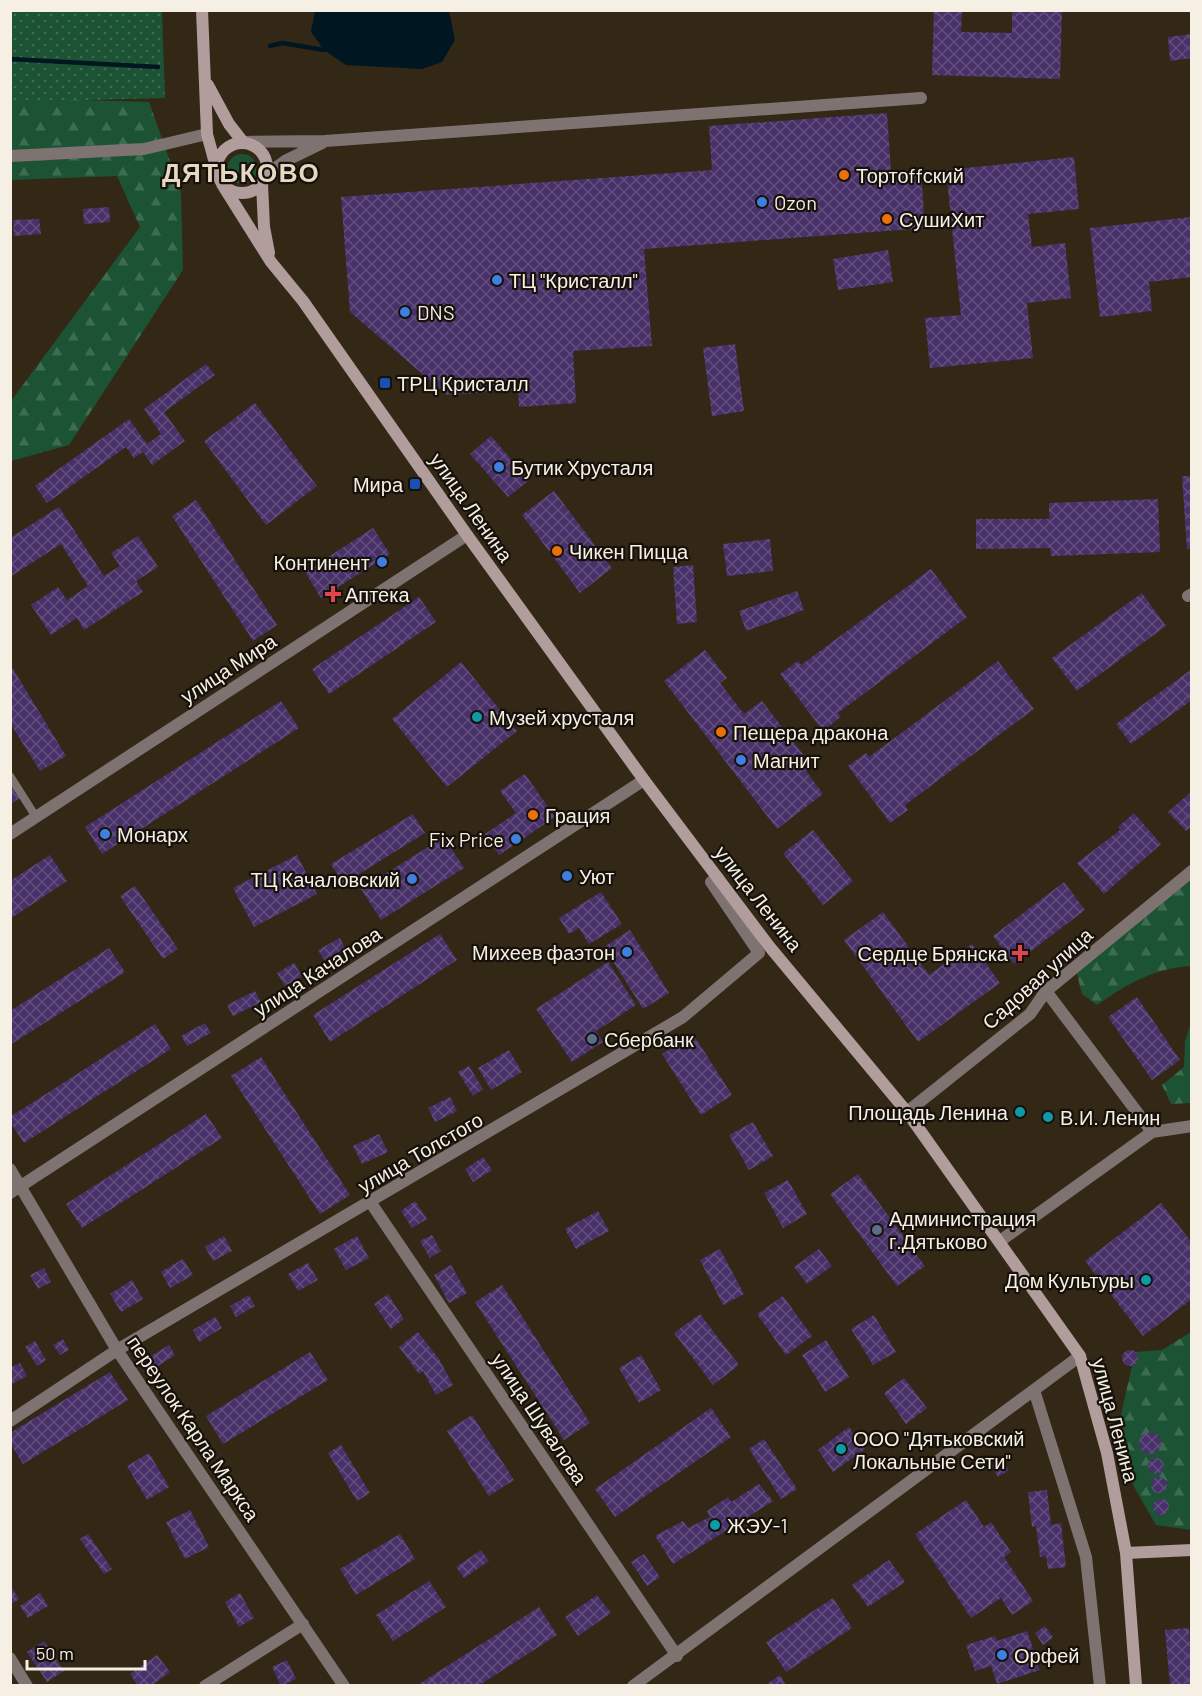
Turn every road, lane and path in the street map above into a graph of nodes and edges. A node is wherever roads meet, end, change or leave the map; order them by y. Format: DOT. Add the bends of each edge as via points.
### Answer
graph roads {
  1 [pos="202,10"];
  2 [pos="206,81"];
  3 [pos="921,98"];
  4 [pos="207,134"];
  5 [pos="325,141"];
  6 [pos="243,142"];
  7 [pos="10,156"];
  8 [pos="216,169"];
  9 [pos="265,179"];
  10 [pos="222,184"];
  11 [pos="271,262"];
  12 [pos="467,535"];
  13 [pos="10,776"];
  14 [pos="644,780"];
  15 [pos="36,817"];
  16 [pos="10,834"];
  17 [pos="1191,871"];
  18 [pos="717,878"];
  19 [pos="1046,991"];
  20 [pos="907,1112"];
  21 [pos="1191,1126"];
  22 [pos="1152,1132"];
  23 [pos="10,1169"];
  24 [pos="22,1186"];
  25 [pos="10,1193"];
  26 [pos="371,1203"];
  27 [pos="1000,1241"];
  28 [pos="117,1350"];
  29 [pos="1080,1356"];
  30 [pos="1034,1390"];
  31 [pos="10,1421"];
  32 [pos="1191,1550"];
  33 [pos="1126,1553"];
  34 [pos="303,1624"];
  35 [pos="677,1656"];
  36 [pos="10,1658"];
  37 [pos="27,1686"];
  38 [pos="205,1686"];
  39 [pos="344,1686"];
  40 [pos="633,1686"];
  41 [pos="1100,1686"];
  42 [pos="1136,1686"];
  1 -- 2 [label="main road"];
  2 -- 4 [label="main road"];
  2 -- 6 [label="main road"];
  3 -- 5 [label="street"];
  4 -- 7 [label="street" via="144,150"];
  4 -- 8 [label="main road"];
  5 -- 6 [label="street"];
  5 -- 9 [label="street" via="285,161"];
  6 -- 8 [label="main road" via="234,143 221,153"];
  6 -- 9 [label="main road" via="262,152 267,163"];
  8 -- 10 [label="main road"];
  9 -- 10 [label="main road" via="257,189 242,194"];
  9 -- 11 [label="main road" via="264,227"];
  10 -- 11 [label="main road, улица Ленина"];
  11 -- 12 [label="main road, улица Ленина" via="303,301"];
  12 -- 14 [label="main road, улица Ленина"];
  12 -- 15 [label="street, улица Мира"];
  13 -- 15 [label="lane"];
  14 -- 18 [label="main road, улица Ленина"];
  14 -- 24 [label="street, улица Качалова"];
  15 -- 16 [label="street, улица Мира"];
  17 -- 19 [label="street, Садовая улица"];
  18 -- 20 [label="main road, улица Ленина"];
  18 -- 26 [label="street, улица Толстого" via="711,882 759,953 683,1017"];
  19 -- 20 [label="street, Садовая улица" via="1030,1014"];
  19 -- 22 [label="street"];
  20 -- 27 [label="main road, улица Ленина"];
  21 -- 22 [label="street"];
  22 -- 27 [label="street"];
  23 -- 24 [label="street, переулок Карла Маркса"];
  24 -- 25 [label="street, улица Качалова"];
  24 -- 28 [label="street, переулок Карла Маркса"];
  26 -- 28 [label="street, улица Толстого"];
  26 -- 35 [label="street, улица Шувалова"];
  27 -- 29 [label="main road, улица Ленина"];
  28 -- 31 [label="street, улица Толстого"];
  28 -- 34 [label="street, переулок Карла Маркса"];
  29 -- 30 [label="street"];
  29 -- 33 [label="main road, улица Ленина" via="1107,1453"];
  30 -- 35 [label="street"];
  30 -- 41 [label="street" via="1086,1557"];
  32 -- 33 [label="main road"];
  33 -- 42 [label="main road, улица Ленина"];
  34 -- 38 [label="street"];
  34 -- 39 [label="street, переулок Карла Маркса"];
  35 -- 40 [label="street"];
  36 -- 37 [label="street"];
}
